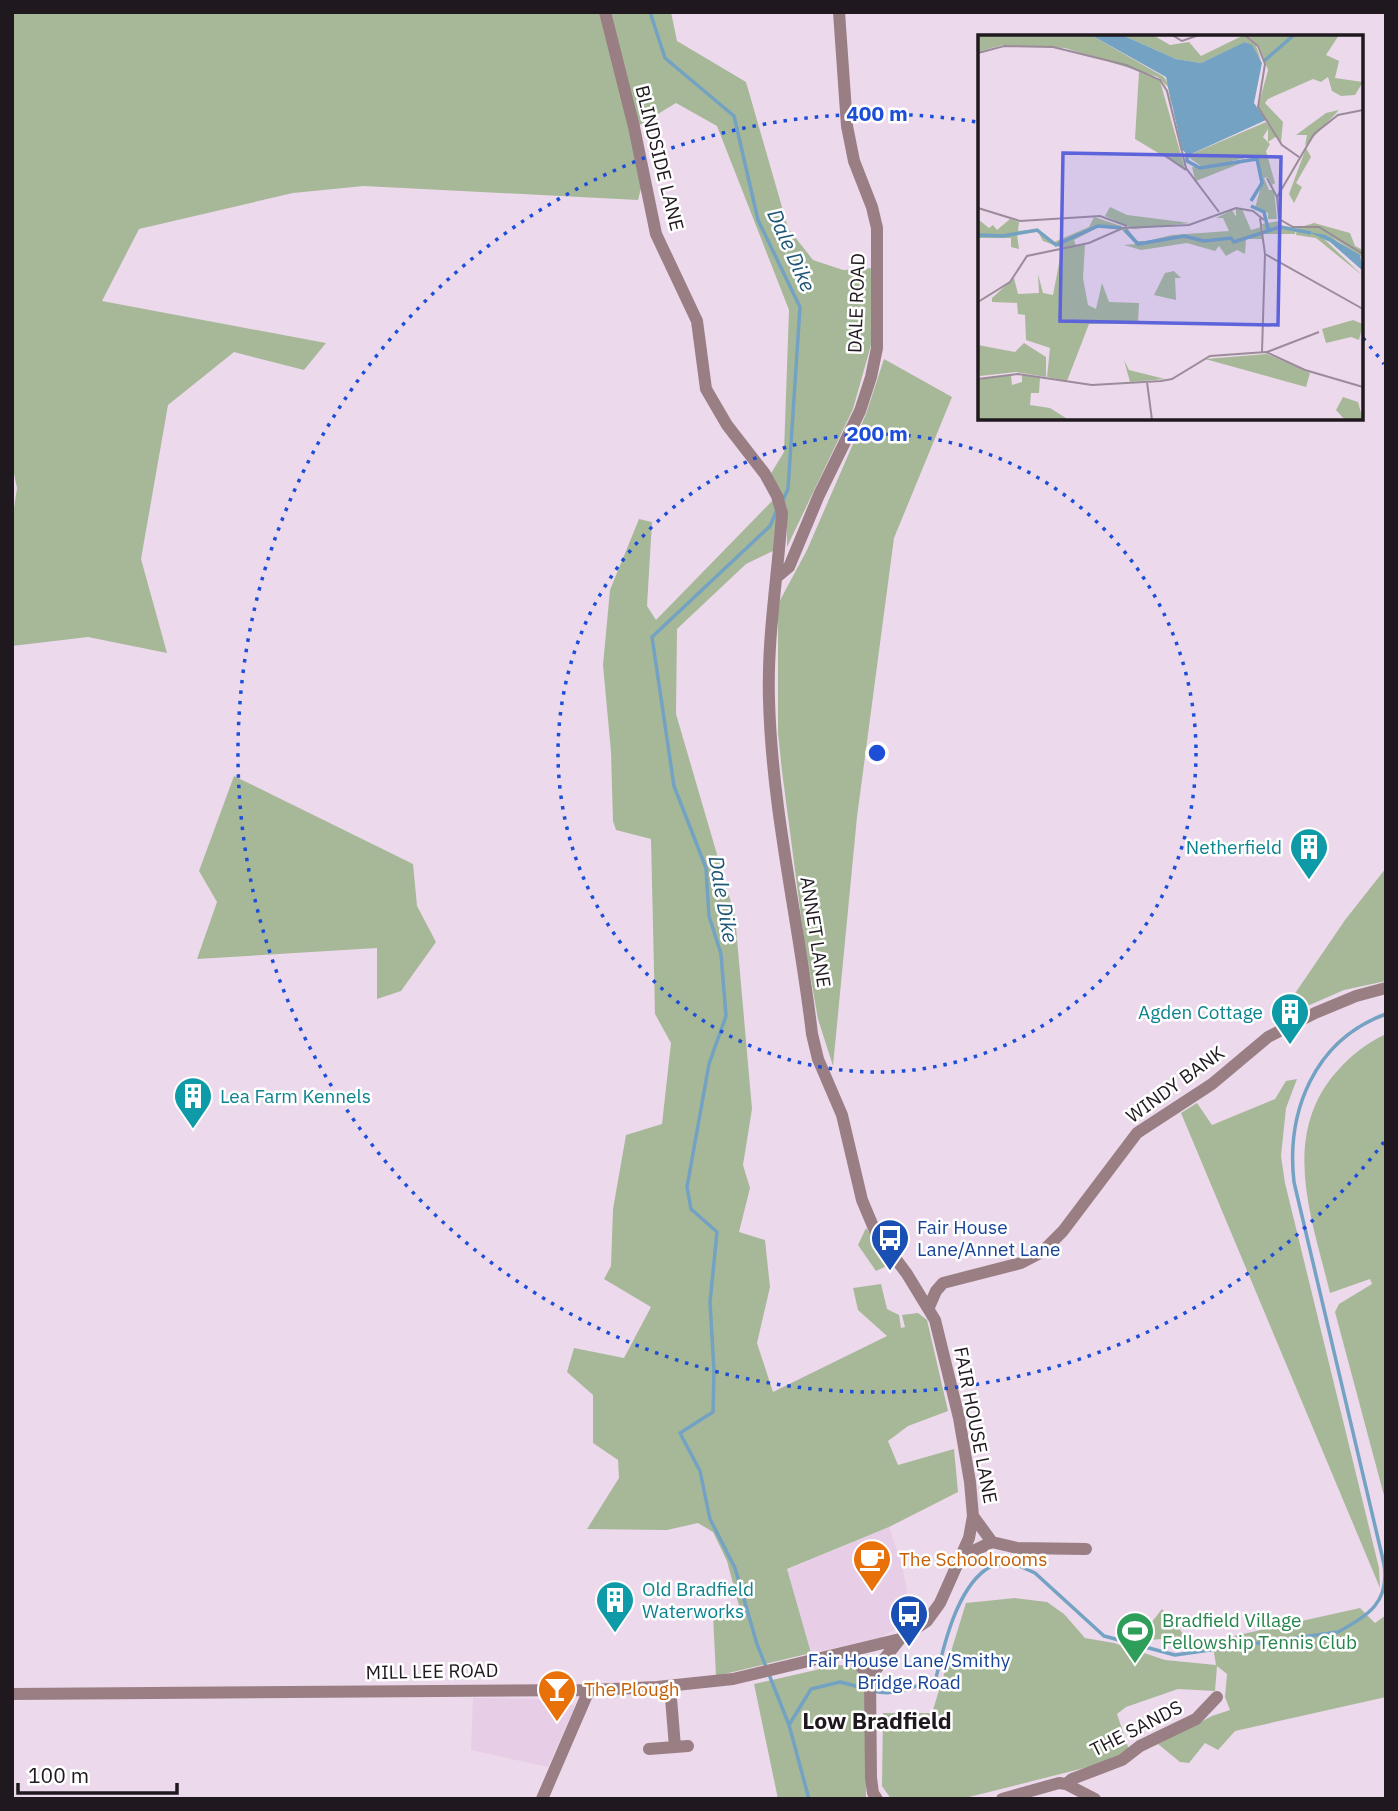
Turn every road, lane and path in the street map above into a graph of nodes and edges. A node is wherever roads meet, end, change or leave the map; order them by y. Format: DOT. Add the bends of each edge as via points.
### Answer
graph roads {
  1 [pos="605,12"];
  2 [pos="839,12"];
  3 [pos="778,577"];
  4 [pos="1386,988"];
  5 [pos="910,1278"];
  6 [pos="943,1283"];
  7 [pos="929,1307"];
  8 [pos="973,1516"];
  9 [pos="992,1542"];
  10 [pos="1086,1549"];
  11 [pos="961,1557"];
  12 [pos="900,1639"];
  13 [pos="849,1653"];
  14 [pos="870,1678"];
  15 [pos="670,1686"];
  16 [pos="589,1690"];
  17 [pos="12,1694"];
  18 [pos="1217,1697"];
  19 [pos="649,1749"];
  20 [pos="1066,1784"];
  21 [pos="542,1799"];
  22 [pos="877,1799"];
  23 [pos="1002,1799"];
  24 [pos="1095,1799"];
  1 -- 3 [label="street, BLINDSIDE LANE" via="656,234 697,321 706,389 777,496 782,513"];
  2 -- 3 [label="street, DALE ROAD" via="847,126 877,228 877,348 860,411 789,567"];
  3 -- 5 [label="street, ANNET LANE" via="769,639 771,736 783,852 812,1034 842,1115 862,1200 875,1231"];
  4 -- 6 [label="street, WINDY BANK" via="1335,1004 1280,1030 1212,1084 1137,1133 1042,1252 1021,1264"];
  5 -- 6 [label="street, WINDY BANK"];
  5 -- 7 [label="street, FAIR HOUSE LANE"];
  6 -- 7 [label="street"];
  7 -- 8 [label="street, FAIR HOUSE LANE" via="959,1419"];
  8 -- 9 [label="street"];
  8 -- 11 [label="street, FAIR HOUSE LANE"];
  9 -- 10 [label="street" via="1017,1548"];
  9 -- 11 [label="street"];
  11 -- 12 [label="street, FAIR HOUSE LANE" via="940,1604 927,1621"];
  12 -- 13 [label="street, FAIR HOUSE LANE"];
  12 -- 14 [label="street"];
  13 -- 14 [label="street"];
  13 -- 15 [label="street, MILL LEE ROAD" via="733,1679"];
  14 -- 22 [label="street" via="871,1779"];
  15 -- 16 [label="street, MILL LEE ROAD"];
  15 -- 19 [label="street" via="681,1746"];
  16 -- 17 [label="street, MILL LEE ROAD"];
  16 -- 21 [label="street"];
  18 -- 20 [label="street, THE SANDS" via="1196,1718 1122,1760"];
  20 -- 23 [label="street, THE SANDS"];
  20 -- 24 [label="street"];
}
